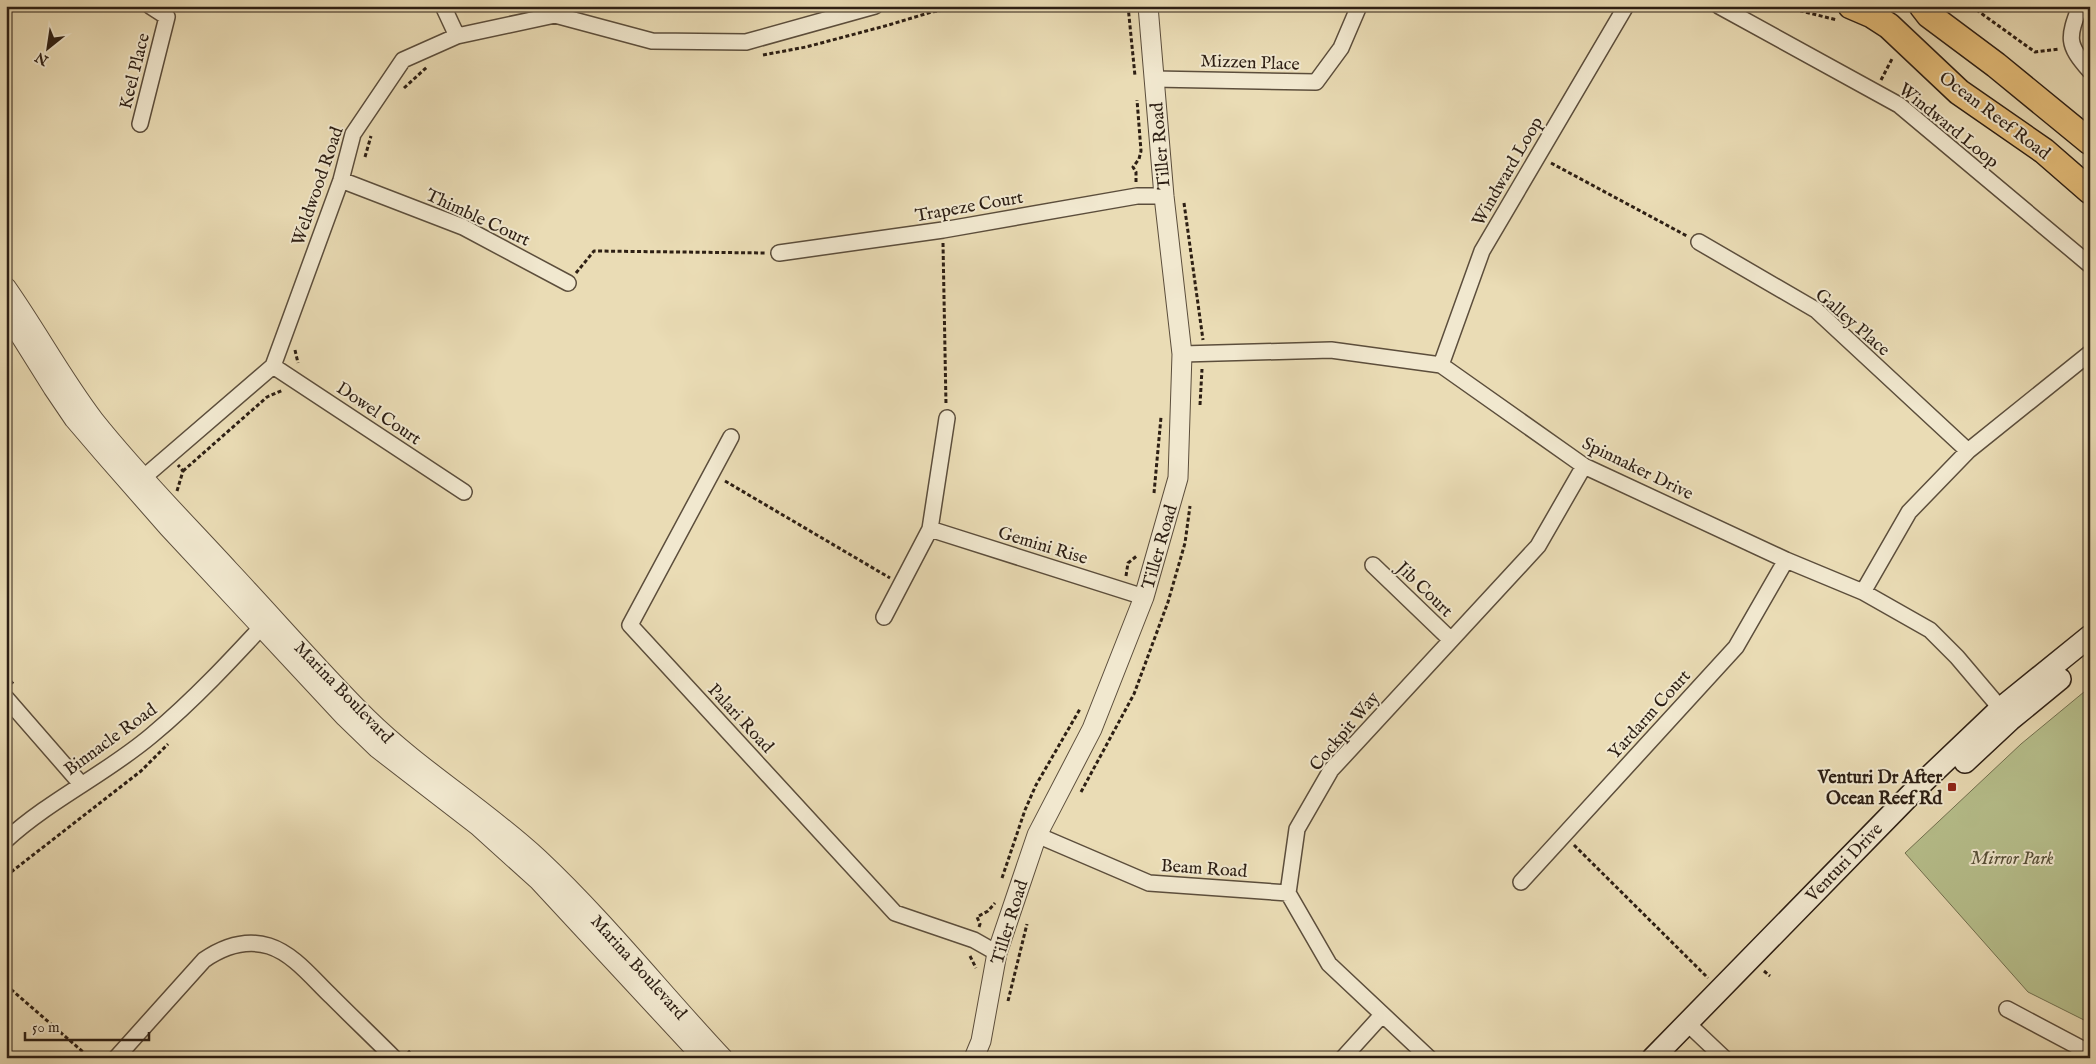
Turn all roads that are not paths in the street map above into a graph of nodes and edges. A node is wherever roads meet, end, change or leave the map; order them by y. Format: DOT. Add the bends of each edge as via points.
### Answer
graph roads {
  1 [pos="150,6"];
  2 [pos="443,6"];
  3 [pos="876,6"];
  4 [pos="1148,6"];
  5 [pos="1359,6"];
  6 [pos="1626,6"];
  7 [pos="1719,6"];
  8 [pos="1851,6"];
  9 [pos="1922,6"];
  10 [pos="2080,6"];
  11 [pos="457,36"];
  12 [pos="2090,71"];
  13 [pos="1154,79"];
  14 [pos="140,124"];
  15 [pos="2090,142"];
  16 [pos="348,183"];
  17 [pos="2090,191"];
  18 [pos="1164,196"];
  19 [pos="1699,242"];
  20 [pos="779,253"];
  21 [pos="2090,265"];
  22 [pos="568,283"];
  23 [pos="6,287"];
  24 [pos="6,313"];
  25 [pos="2090,353"];
  26 [pos="1182,354"];
  27 [pos="1442,365"];
  28 [pos="273,366"];
  29 [pos="947,418"];
  30 [pos="731,437"];
  31 [pos="1968,451"];
  32 [pos="1584,466"];
  33 [pos="139,482"];
  34 [pos="464,492"];
  35 [pos="930,529"];
  36 [pos="1786,560"];
  37 [pos="1373,564"];
  38 [pos="1863,592"];
  39 [pos="1144,597"];
  40 [pos="884,617"];
  41 [pos="267,621"];
  42 [pos="2090,636"];
  43 [pos="1451,640"];
  44 [pos="2090,655"];
  45 [pos="12,694"];
  46 [pos="2006,714"];
  47 [pos="81,784"];
  48 [pos="1037,835"];
  49 [pos="6,840"];
  50 [pos="1521,882"];
  51 [pos="1288,894"];
  52 [pos="997,953"];
  53 [pos="2007,1009"];
  54 [pos="1382,1015"];
  55 [pos="1692,1028"];
  56 [pos="2090,1053"];
  57 [pos="116,1058"];
  58 [pos="394,1058"];
  59 [pos="703,1058"];
  60 [pos="723,1058"];
  61 [pos="974,1058"];
  62 [pos="1343,1058"];
  63 [pos="1429,1058"];
  64 [pos="1653,1058"];
  65 [pos="1673,1058"];
  66 [pos="1724,1058"];
  1 -- 14 [label="street, Keel Place" via="167,17"];
  2 -- 11 [label="street"];
  3 -- 11 [label="street, Weldwood Road" via="746,42 652,41 554,15"];
  4 -- 13 [label="street, Tiller Road"];
  5 -- 13 [label="street, Mizzen Place" via="1341,48 1316,82"];
  6 -- 27 [label="street, Windward Loop" via="1482,251"];
  7 -- 21 [label="street, Windward Loop" via="1899,105"];
  8 -- 17 [label="main road, Ocean Reef Road" via="1890,26 1959,92 2044,151"];
  9 -- 15 [label="main road, Ocean Reef Road" via="1929,15"];
  10 -- 12 [label="street" via="2071,32 2072,48"];
  11 -- 16 [label="street, Weldwood Road" via="403,60 353,134"];
  13 -- 18 [label="street, Tiller Road"];
  16 -- 22 [label="street, Thimble Court" via="463,227"];
  16 -- 28 [label="street, Weldwood Road"];
  18 -- 20 [label="street, Trapeze Court" via="1137,196 943,230"];
  18 -- 26 [label="street, Tiller Road"];
  19 -- 31 [label="street, Galley Place" via="1816,310"];
  23 -- 33 [label="street, Marina Boulevard" via="74,394"];
  24 -- 33 [label="street, Marina Boulevard" via="74,418"];
  25 -- 31 [label="street"];
  26 -- 27 [label="street, Spinnaker Drive" via="1331,350"];
  26 -- 39 [label="street, Tiller Road" via="1178,478"];
  27 -- 32 [label="street, Spinnaker Drive"];
  28 -- 33 [label="street, Weldwood Road"];
  28 -- 34 [label="street, Dowel Court"];
  29 -- 35 [label="street"];
  30 -- 52 [label="street, Palari Road" via="630,625 895,912 974,940"];
  31 -- 38 [label="street" via="1909,512"];
  32 -- 36 [label="street, Spinnaker Drive"];
  32 -- 43 [label="street, Cockpit Way" via="1538,546"];
  33 -- 41 [label="street, Marina Boulevard" via="168,527"];
  35 -- 39 [label="street, Gemini Rise"];
  35 -- 40 [label="street"];
  36 -- 38 [label="street, Spinnaker Drive"];
  36 -- 50 [label="street, Yardarm Court" via="1736,647"];
  37 -- 43 [label="street, Jib Court"];
  38 -- 46 [label="street, Spinnaker Drive" via="1930,630"];
  39 -- 48 [label="street, Tiller Road" via="1092,729"];
  41 -- 47 [label="street, Binnacle Road" via="236,656 151,736"];
  41 -- 59 [label="street, Marina Boulevard" via="345,717 377,748 478,826 539,881"];
  41 -- 60 [label="street, Marina Boulevard" via="399,748 490,817 541,861"];
  42 -- 46 [label="main road, Venturi Drive"];
  43 -- 51 [label="street, Cockpit Way" via="1331,770 1297,829"];
  44 -- 46 [label="main road, Venturi Drive"];
  45 -- 47 [label="street"];
  46 -- 55 [label="main road, Venturi Drive" via="1909,796"];
  47 -- 49 [label="street, Binnacle Road" via="27,821"];
  48 -- 51 [label="street, Beam Road" via="1149,883"];
  48 -- 52 [label="street, Tiller Road"];
  51 -- 54 [label="street" via="1329,964"];
  52 -- 61 [label="street, Tiller Road" via="981,1041"];
  53 -- 56 [label="street"];
  54 -- 62 [label="street"];
  54 -- 63 [label="street"];
  55 -- 64 [label="main road, Venturi Drive"];
  55 -- 65 [label="main road, Venturi Drive"];
  55 -- 66 [label="street"];
  57 -- 58 [label="street" via="204,960 218,950 253,944 269,946 301,967"];
}
